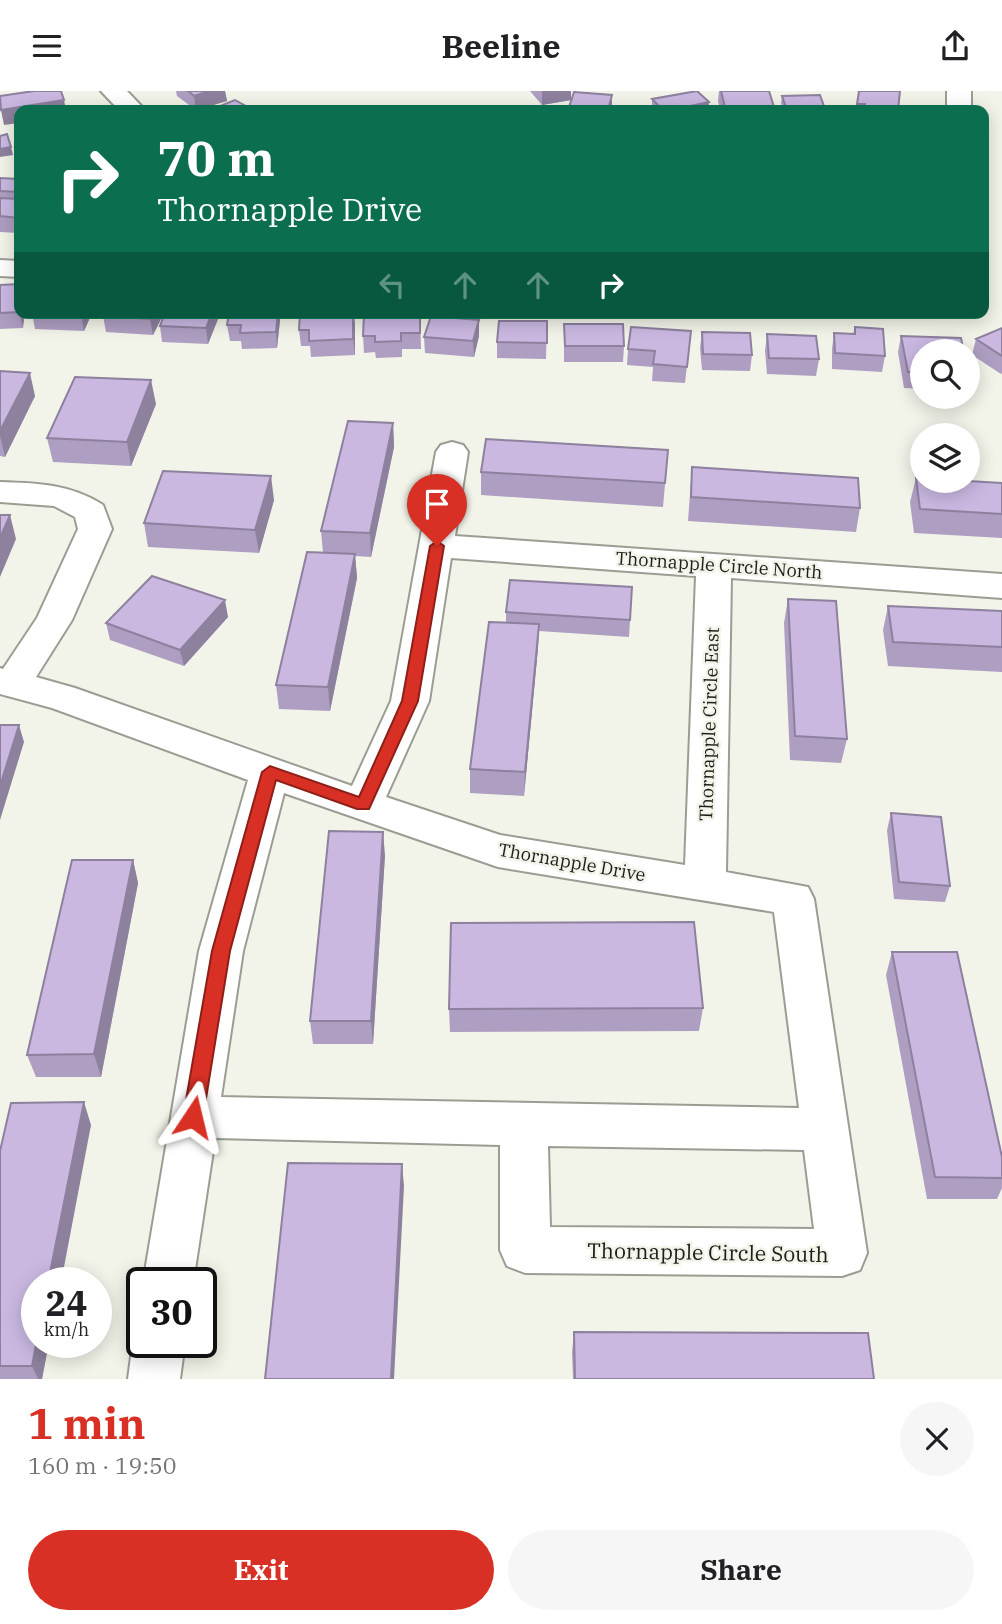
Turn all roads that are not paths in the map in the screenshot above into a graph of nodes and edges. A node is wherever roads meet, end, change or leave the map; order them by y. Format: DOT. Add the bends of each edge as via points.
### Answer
graph roads {
  1 [pos="113,91"];
  2 [pos="128,105"];
  3 [pos="452,452"];
  4 [pos="0,492"];
  5 [pos="437,546"];
  6 [pos="714,564"];
  7 [pos="1002,586"];
  8 [pos="7,681"];
  9 [pos="270,772"];
  10 [pos="363,805"];
  11 [pos="705,884"];
  12 [pos="193,1117"];
  13 [pos="524,1125"];
  14 [pos="825,1129"];
  15 [pos="170,1267"];
  16 [pos="157,1358"];
  17 [pos="154,1379"];
  1 -- 2 [label="street"];
  3 -- 5 [label="street"];
  4 -- 8 [label="street" via="75,500 91,512 95,529 54,620"];
  5 -- 6 [label="street, Thornapple Circle North"];
  5 -- 10 [label="street" via="410,701"];
  6 -- 7 [label="street, Thornapple Circle North"];
  6 -- 11 [label="street, Thornapple Circle East"];
  8 -- 9 [label="street, Thornapple Drive"];
  9 -- 10 [label="street, Thornapple Drive"];
  9 -- 12 [label="street" via="221,951"];
  10 -- 11 [label="street, Thornapple Drive" via="498,851"];
  11 -- 14 [label="street, Thornapple Drive" via="793,899"];
  12 -- 13 [label="street"];
  12 -- 15 [label="street"];
  13 -- 14 [label="street"];
  13 -- 14 [label="street, Thornapple Circle South" via="525,1250 842,1253"];
  16 -- 17 [label="street"];
}
